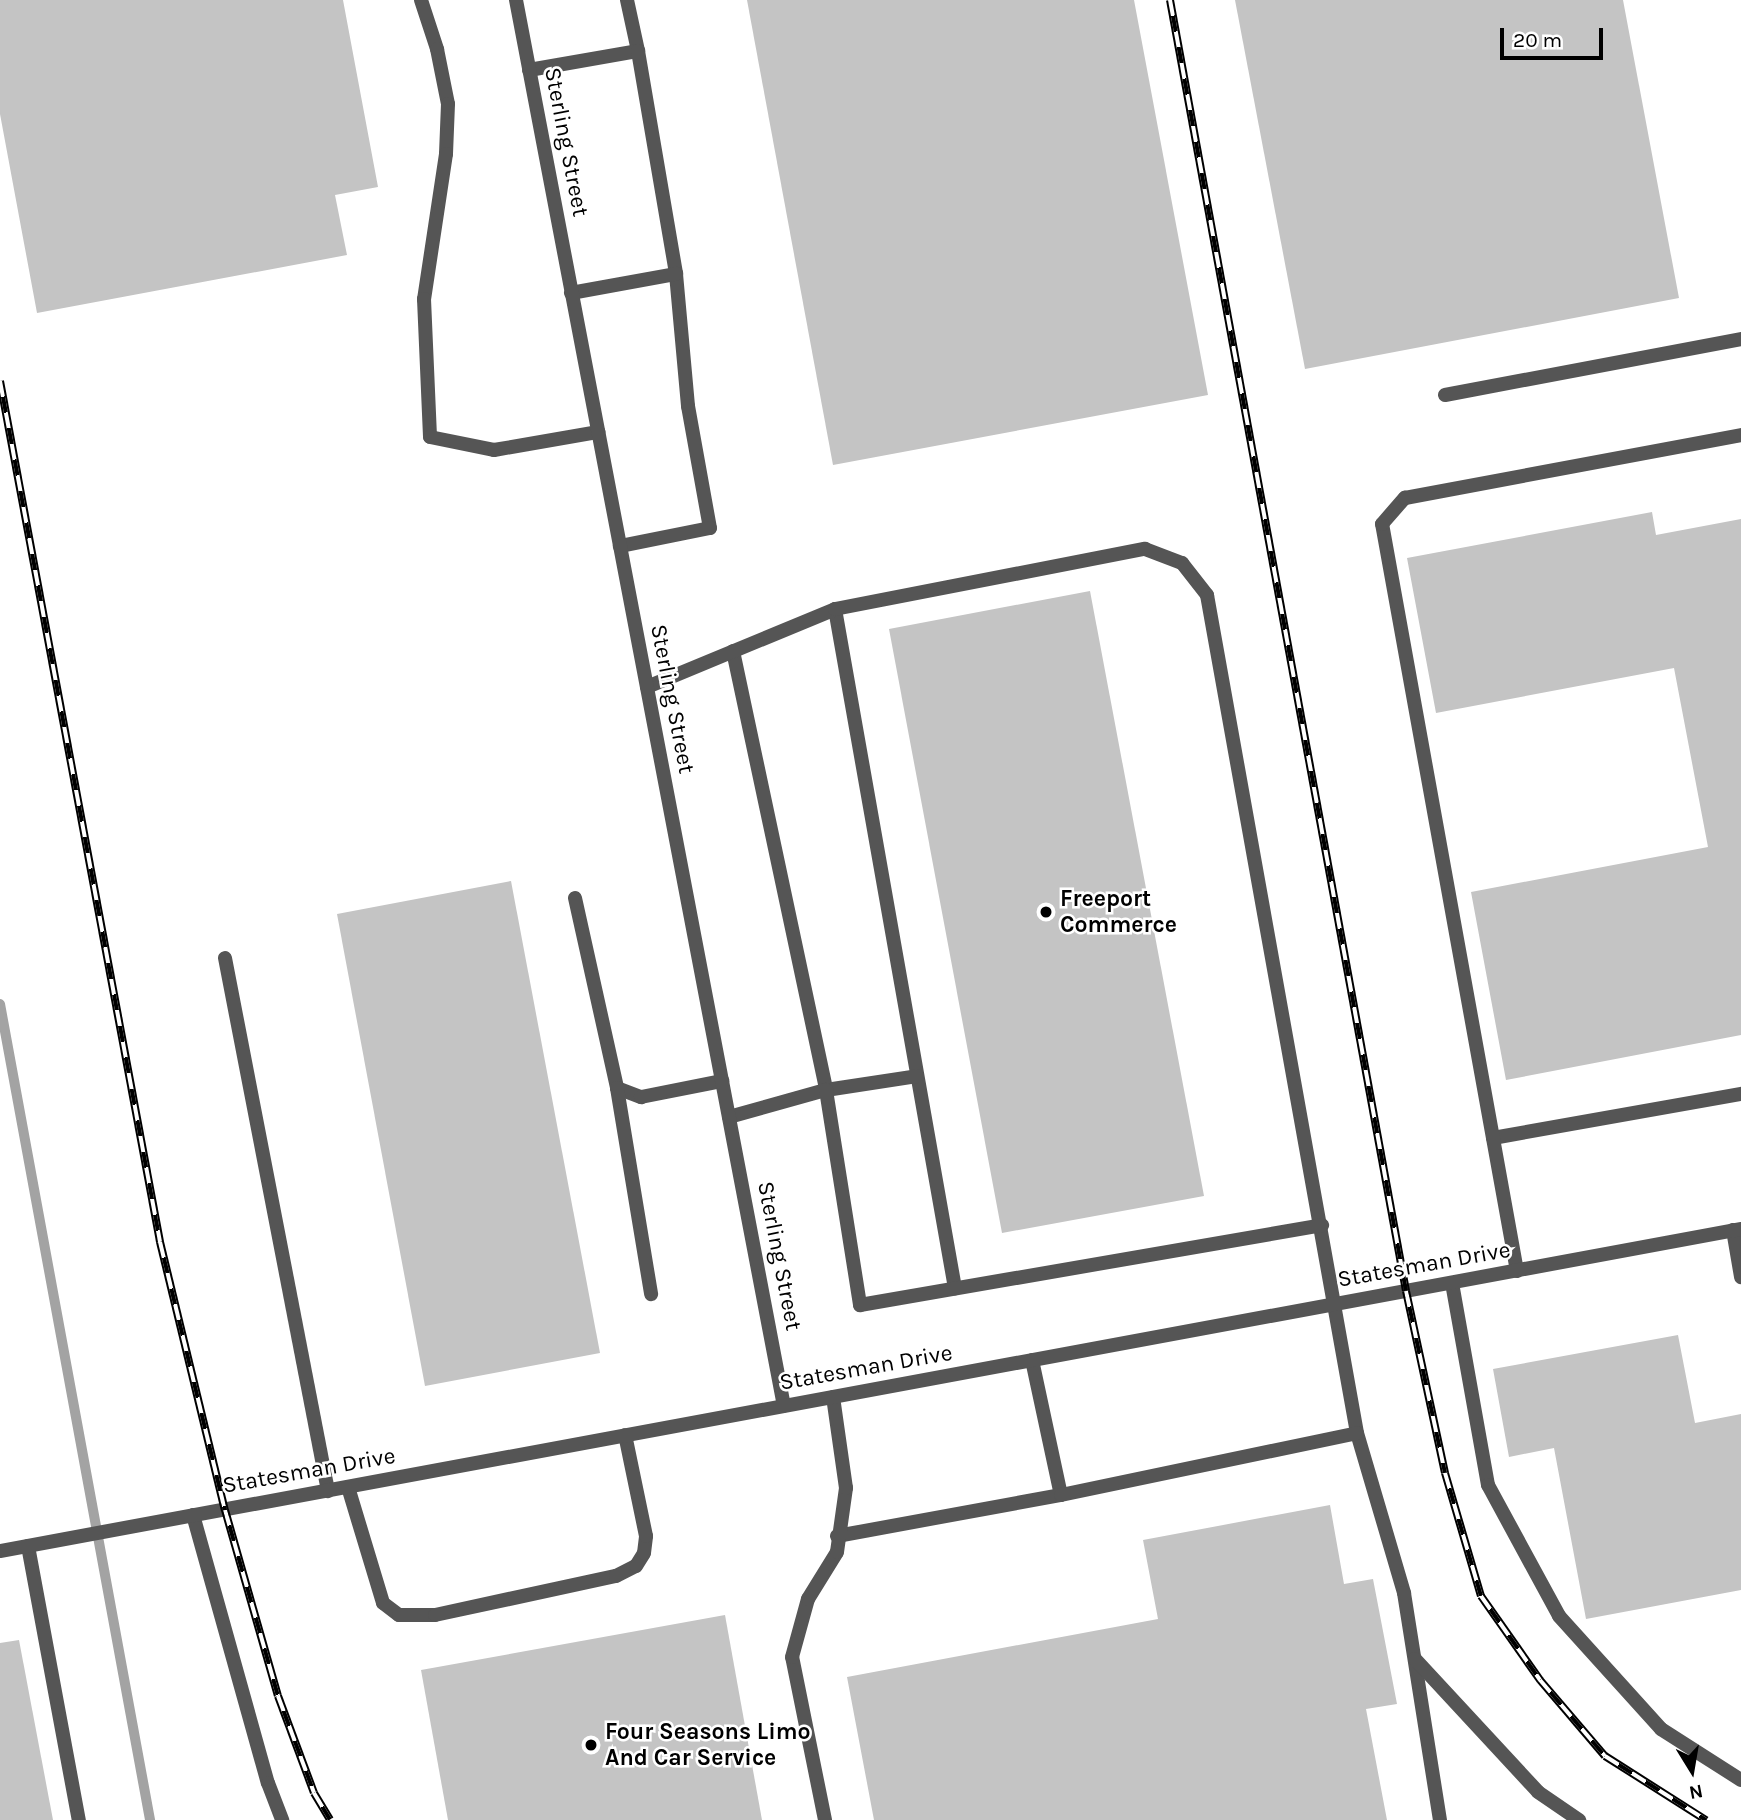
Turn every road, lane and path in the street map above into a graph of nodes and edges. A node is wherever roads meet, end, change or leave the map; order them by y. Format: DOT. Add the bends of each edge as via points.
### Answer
graph roads {
  1 [pos="421,0"];
  2 [pos="516,0"];
  3 [pos="627,0"];
  4 [pos="638,51"];
  5 [pos="529,70"];
  6 [pos="676,274"];
  7 [pos="571,293"];
  8 [pos="1741,339"];
  9 [pos="1445,394"];
  10 [pos="598,432"];
  11 [pos="1741,435"];
  12 [pos="620,545"];
  13 [pos="835,610"];
  14 [pos="733,651"];
  15 [pos="647,687"];
  16 [pos="575,898"];
  17 [pos="225,958"];
  18 [pos="917,1076"];
  19 [pos="722,1082"];
  20 [pos="617,1088"];
  21 [pos="826,1090"];
  22 [pos="1741,1094"];
  23 [pos="729,1117"];
  24 [pos="1493,1138"];
  25 [pos="1322,1225"];
  26 [pos="1737,1230"];
  27 [pos="1517,1271"];
  28 [pos="1741,1277"];
  29 [pos="1452,1283"];
  30 [pos="955,1288"];
  31 [pos="652,1294"];
  32 [pos="1336,1304"];
  33 [pos="1032,1360"];
  34 [pos="833,1397"];
  35 [pos="784,1406"];
  36 [pos="1357,1433"];
  37 [pos="625,1435"];
  38 [pos="348,1487"];
  39 [pos="328,1491"];
  40 [pos="1061,1495"];
  41 [pos="193,1515"];
  42 [pos="838,1536"];
  43 [pos="28,1546"];
  44 [pos="0,1551"];
  45 [pos="1414,1658"];
  46 [pos="1741,1780"];
  47 [pos="79,1820"];
  48 [pos="282,1820"];
  49 [pos="825,1820"];
  50 [pos="1440,1820"];
  51 [pos="1579,1820"];
  1 -- 10 [label="street" via="448,104 446,154 424,299 430,437 494,450"];
  2 -- 5 [label="street, Sterling Street"];
  3 -- 4 [label="street"];
  4 -- 5 [label="street"];
  4 -- 6 [label="street"];
  5 -- 7 [label="street, Sterling Street"];
  6 -- 7 [label="street"];
  6 -- 12 [label="street" via="688,406 710,528"];
  7 -- 10 [label="street, Sterling Street"];
  8 -- 9 [label="street"];
  10 -- 12 [label="street, Sterling Street"];
  11 -- 24 [label="street" via="1405,498 1382,524"];
  12 -- 15 [label="street, Sterling Street"];
  13 -- 14 [label="street"];
  13 -- 18 [label="street"];
  13 -- 25 [label="street" via="1145,549 1182,563 1207,595"];
  14 -- 15 [label="street"];
  14 -- 21 [label="street"];
  15 -- 19 [label="street, Sterling Street"];
  16 -- 20 [label="street"];
  17 -- 39 [label="street"];
  18 -- 21 [label="street"];
  18 -- 30 [label="street"];
  19 -- 20 [label="street" via="641,1097"];
  19 -- 23 [label="street, Sterling Street"];
  20 -- 31 [label="street"];
  21 -- 23 [label="street"];
  21 -- 30 [label="street" via="860,1305"];
  22 -- 24 [label="street"];
  23 -- 35 [label="street, Sterling Street"];
  24 -- 27 [label="street"];
  25 -- 30 [label="street"];
  25 -- 32 [label="street"];
  26 -- 27 [label="street, Statesman Drive"];
  26 -- 28 [label="street"];
  27 -- 29 [label="street, Statesman Drive"];
  29 -- 32 [label="street, Statesman Drive"];
  29 -- 46 [label="street" via="1488,1485 1559,1616 1661,1729"];
  32 -- 33 [label="street, Statesman Drive"];
  32 -- 36 [label="street"];
  33 -- 34 [label="street, Statesman Drive"];
  33 -- 40 [label="street"];
  34 -- 35 [label="street, Statesman Drive"];
  34 -- 42 [label="street" via="846,1488"];
  35 -- 37 [label="street, Statesman Drive"];
  36 -- 40 [label="street"];
  36 -- 45 [label="street" via="1404,1594"];
  37 -- 38 [label="street, Statesman Drive"];
  37 -- 38 [label="street" via="646,1536 645,1553 636,1566 616,1576 435,1615 399,1615 383,1603"];
  38 -- 39 [label="street, Statesman Drive"];
  39 -- 41 [label="street, Statesman Drive"];
  40 -- 42 [label="street"];
  41 -- 43 [label="street, Statesman Drive"];
  41 -- 48 [label="street"];
  42 -- 49 [label="street" via="837,1552 808,1599 792,1657"];
  43 -- 44 [label="street, Statesman Drive"];
  43 -- 47 [label="street"];
  45 -- 50 [label="street"];
  45 -- 51 [label="street" via="1538,1792"];
}
